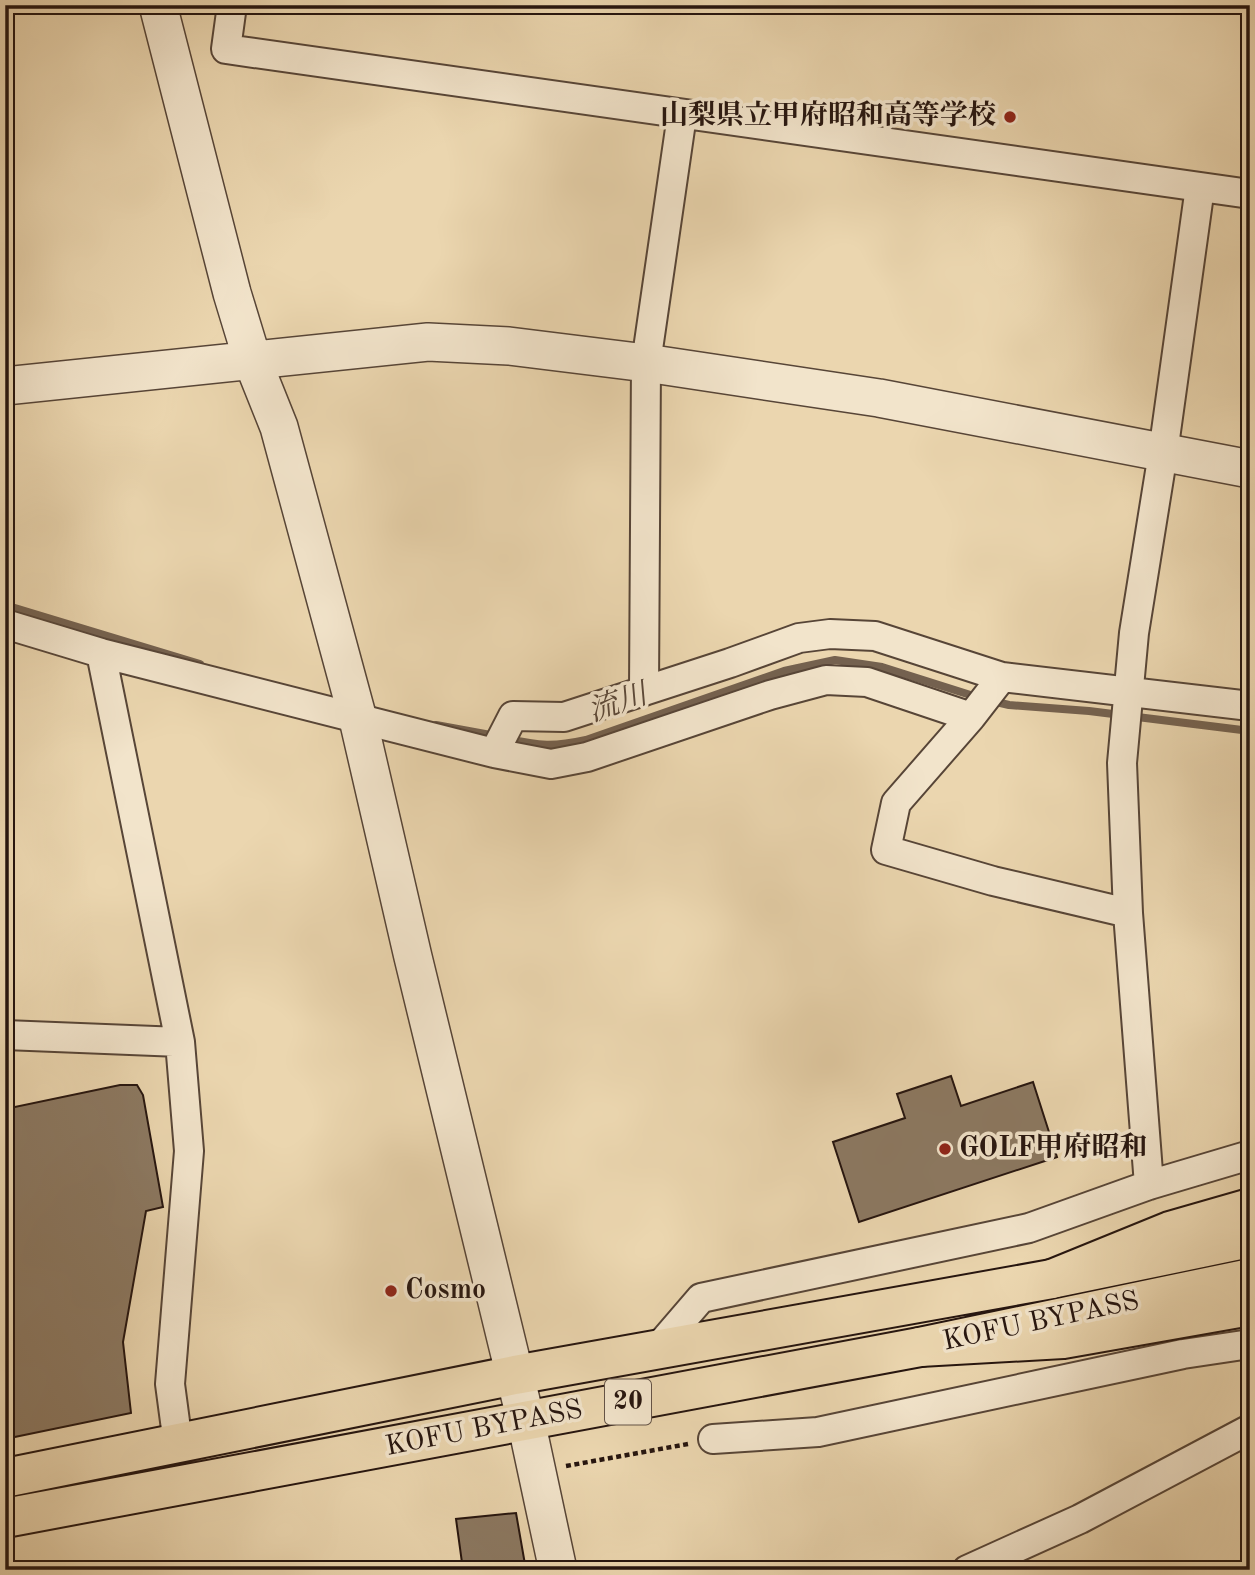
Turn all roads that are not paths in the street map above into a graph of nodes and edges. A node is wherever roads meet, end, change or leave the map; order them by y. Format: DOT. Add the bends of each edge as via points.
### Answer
graph roads {
  1 [pos="158,5"];
  2 [pos="232,5"];
  3 [pos="682,115"];
  4 [pos="1200,187"];
  5 [pos="1250,194"];
  6 [pos="253,362"];
  7 [pos="646,363"];
  8 [pos="5,386"];
  9 [pos="1163,453"];
  10 [pos="1250,468"];
  11 [pos="5,624"];
  12 [pos="101,653"];
  13 [pos="1002,677"];
  14 [pos="644,691"];
  15 [pos="1127,691"];
  16 [pos="1250,706"];
  17 [pos="971,718"];
  18 [pos="358,719"];
  19 [pos="494,753"];
  20 [pos="1128,913"];
  21 [pos="5,1035"];
  22 [pos="180,1042"];
  23 [pos="1250,1155"];
  24 [pos="1149,1185"];
  25 [pos="1250,1208"];
  26 [pos="1250,1238"];
  27 [pos="1250,1278"];
  28 [pos="1052,1279"];
  29 [pos="1250,1306"];
  30 [pos="1250,1344"];
  31 [pos="920,1347"];
  32 [pos="658,1348"];
  33 [pos="515,1375"];
  34 [pos="526,1421"];
  35 [pos="1250,1429"];
  36 [pos="713,1440"];
  37 [pos="178,1444"];
  38 [pos="5,1478"];
  39 [pos="5,1518"];
  40 [pos="558,1570"];
  41 [pos="967,1570"];
  1 -- 6 [label="street"];
  2 -- 3 [label="street" via="226,49"];
  3 -- 4 [label="street"];
  3 -- 7 [label="street"];
  4 -- 5 [label="street"];
  4 -- 9 [label="street"];
  6 -- 7 [label="street" via="428,342 509,346"];
  6 -- 8 [label="street"];
  6 -- 18 [label="street" via="279,427"];
  7 -- 9 [label="street" via="878,398"];
  7 -- 14 [label="street"];
  9 -- 10 [label="street"];
  9 -- 15 [label="street"];
  11 -- 12 [label="street"];
  12 -- 18 [label="street"];
  12 -- 22 [label="street"];
  13 -- 14 [label="street" via="876,636 830,634 799,638"];
  13 -- 15 [label="street"];
  13 -- 17 [label="street"];
  14 -- 19 [label="street" via="564,717 513,716"];
  15 -- 16 [label="street"];
  15 -- 20 [label="street" via="1122,763"];
  17 -- 19 [label="street" via="867,682 826,680 587,757 551,764"];
  17 -- 20 [label="street" via="897,803 886,849 993,881"];
  18 -- 19 [label="street"];
  18 -- 33 [label="street"];
  20 -- 24 [label="street"];
  21 -- 22 [label="street"];
  22 -- 37 [label="street" via="189,1151 170,1384"];
  23 -- 24 [label="street"];
  24 -- 32 [label="street" via="1029,1228 701,1298"];
  25 -- 28 [label="highway" via="1170,1231"];
  26 -- 28 [label="highway, KOFU BYPASS / 20"];
  27 -- 31 [label="highway, KOFU BYPASS / 20"];
  28 -- 32 [label="highway, KOFU BYPASS / 20"];
  29 -- 31 [label="highway" via="1063,1339"];
  30 -- 36 [label="street" via="1183,1354 818,1432"];
  31 -- 34 [label="highway, KOFU BYPASS / 20"];
  32 -- 33 [label="highway, KOFU BYPASS / 20"];
  33 -- 34 [label="street"];
  33 -- 37 [label="highway, KOFU BYPASS / 20"];
  34 -- 39 [label="highway, KOFU BYPASS / 20"];
  34 -- 40 [label="street"];
  35 -- 41 [label="street" via="1080,1519"];
  37 -- 38 [label="highway, KOFU BYPASS / 20"];
}
